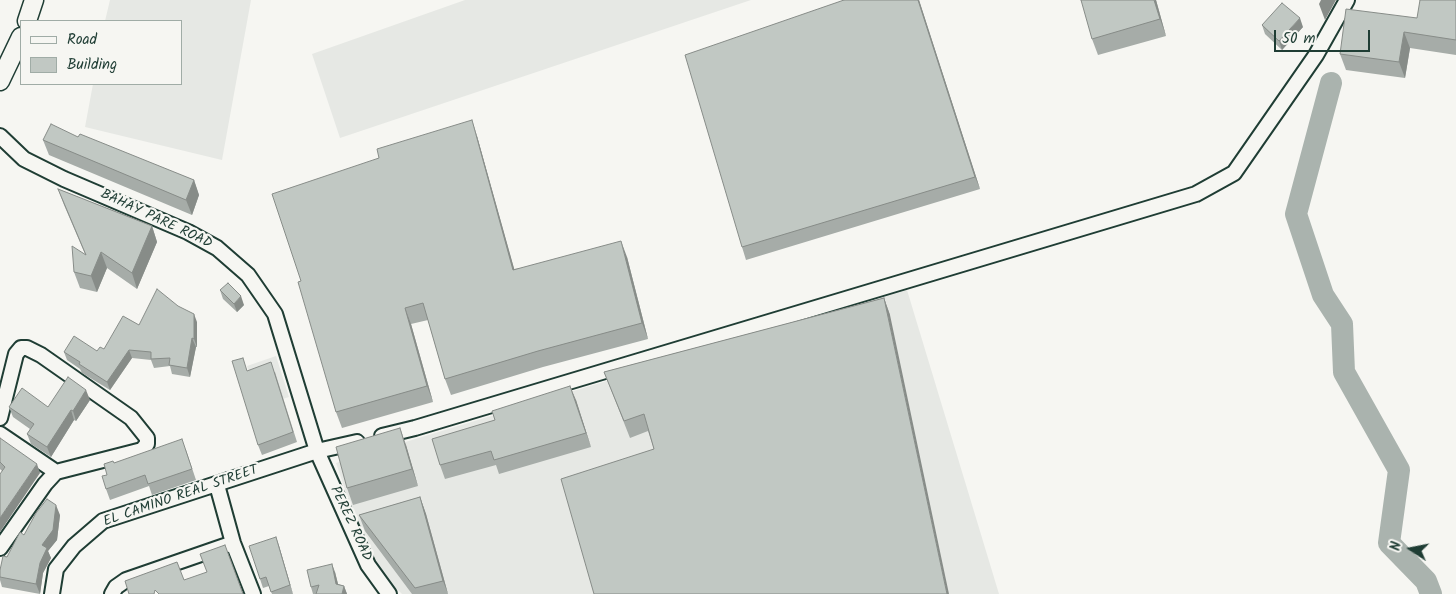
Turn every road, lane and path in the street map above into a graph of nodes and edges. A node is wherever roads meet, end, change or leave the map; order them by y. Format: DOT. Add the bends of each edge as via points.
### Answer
graph roads {
  1 [pos="34,0"];
  2 [pos="1347,0"];
  3 [pos="27,20"];
  4 [pos="20,39"];
  5 [pos="0,82"];
  6 [pos="0,136"];
  7 [pos="0,418"];
  8 [pos="0,434"];
  9 [pos="317,451"];
  10 [pos="56,472"];
  11 [pos="217,485"];
  12 [pos="233,543"];
  13 [pos="0,548"];
  14 [pos="52,594"];
  15 [pos="112,594"];
  16 [pos="253,594"];
  17 [pos="389,594"];
  1 -- 3 [label="main road"];
  2 -- 9 [label="street, EL CAMINO REAL STREET" via="1316,55 1234,173 1196,194 415,428"];
  4 -- 5 [label="main road"];
  6 -- 9 [label="street, BAHAY PARE ROAD" via="24,159 188,232 217,248 248,274 275,314"];
  7 -- 10 [label="street" via="16,354 21,348 27,348 42,355 131,418 147,438 142,450"];
  8 -- 10 [label="street"];
  9 -- 11 [label="street, EL CAMINO REAL STREET"];
  9 -- 17 [label="street, PEREZ ROAD" via="368,565"];
  10 -- 13 [label="street"];
  11 -- 12 [label="street"];
  11 -- 14 [label="street, EL CAMINO REAL STREET" via="103,521 74,546 56,569"];
  12 -- 15 [label="street" via="126,580"];
  12 -- 16 [label="street"];
}
